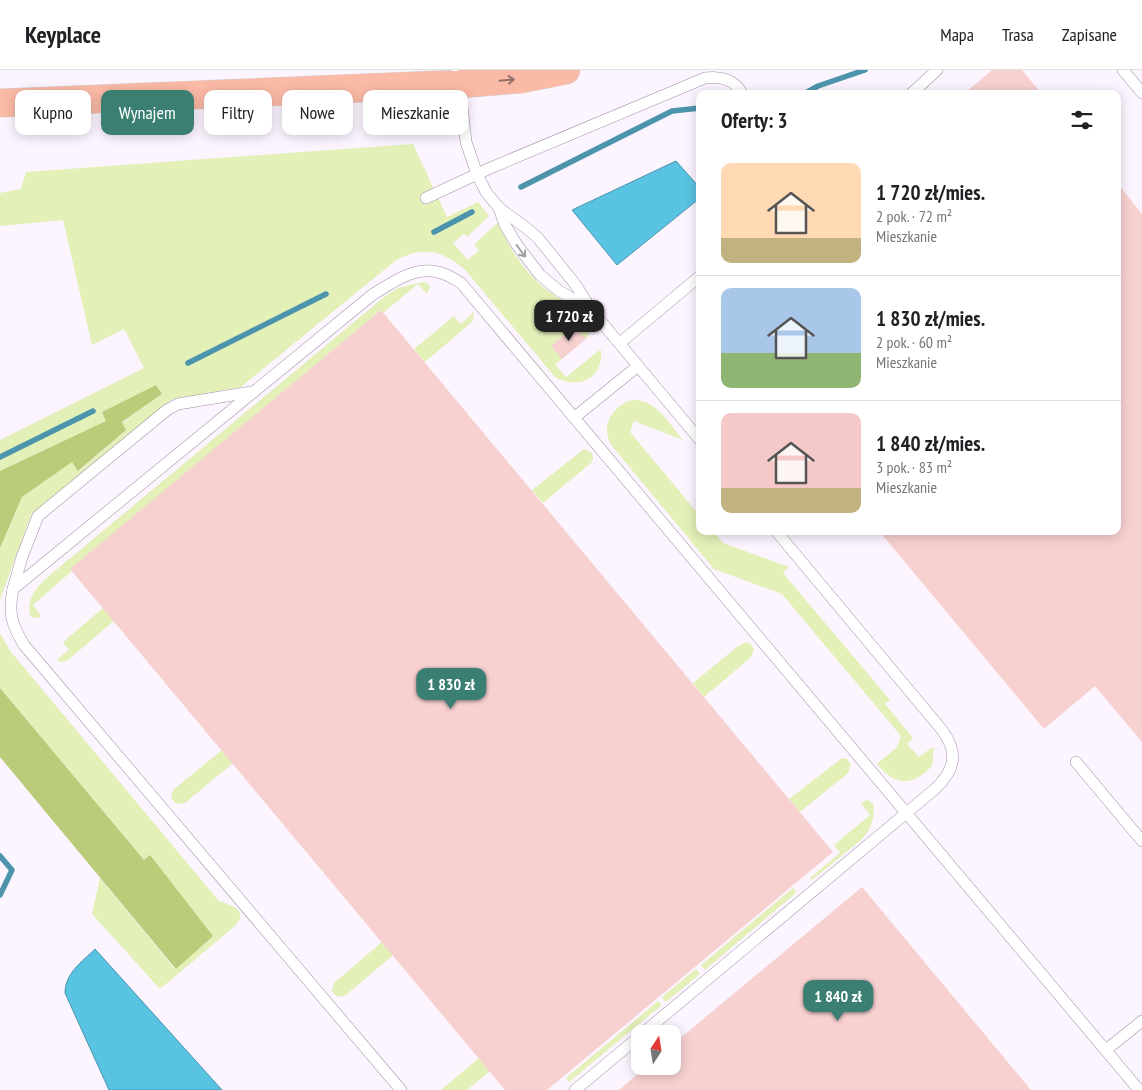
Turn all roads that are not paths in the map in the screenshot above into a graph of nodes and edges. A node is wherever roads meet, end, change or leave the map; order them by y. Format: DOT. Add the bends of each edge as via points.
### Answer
graph roads {
  1 [pos="566,70"];
  2 [pos="937,70"];
  3 [pos="1123,70"];
  4 [pos="458,77"];
  5 [pos="740,90"];
  6 [pos="915,90"];
  7 [pos="1142,93"];
  8 [pos="0,103"];
  9 [pos="477,174"];
  10 [pos="426,198"];
  11 [pos="499,208"];
  12 [pos="696,279"];
  13 [pos="593,312"];
  14 [pos="620,343"];
  15 [pos="638,366"];
  16 [pos="252,392"];
  17 [pos="575,417"];
  18 [pos="696,435"];
  19 [pos="779,535"];
  20 [pos="12,589"];
  21 [pos="1076,762"];
  22 [pos="906,813"];
  23 [pos="1142,841"];
  24 [pos="1142,1021"];
  25 [pos="653,1025"];
  26 [pos="631,1043"];
  27 [pos="1106,1050"];
  28 [pos="401,1090"];
  29 [pos="575,1090"];
  30 [pos="1139,1090"];
  4 -- 1 [label="main road, one-way" via="521,78"];
  2 -- 6 [label="lane"];
  3 -- 7 [label="lane"];
  4 -- 8 [label="main road"];
  4 -- 9 [label="lane" via="466,142"];
  5 -- 9 [label="lane" via="729,80 705,78"];
  9 -- 10 [label="lane"];
  9 -- 11 [label="lane"];
  11 -- 13 [label="lane" via="538,238"];
  11 -- 13 [label="lane, one-way" via="505,226 540,275"];
  12 -- 14 [label="lane"];
  13 -- 14 [label="lane"];
  14 -- 15 [label="lane"];
  15 -- 17 [label="lane"];
  15 -- 18 [label="lane"];
  16 -- 17 [label="lane" via="372,295 413,272 427,270 443,273 461,283"];
  16 -- 20 [label="lane"];
  16 -- 20 [label="lane" via="178,404 167,410 38,516"];
  17 -- 22 [label="lane"];
  19 -- 22 [label="lane" via="952,746 953,760 947,776"];
  20 -- 28 [label="lane" via="10,601 14,630 24,645"];
  21 -- 23 [label="lane"];
  22 -- 25 [label="lane"];
  22 -- 27 [label="lane"];
  24 -- 27 [label="lane"];
  26 -- 29 [label="lane"];
  27 -- 30 [label="lane"];
}
